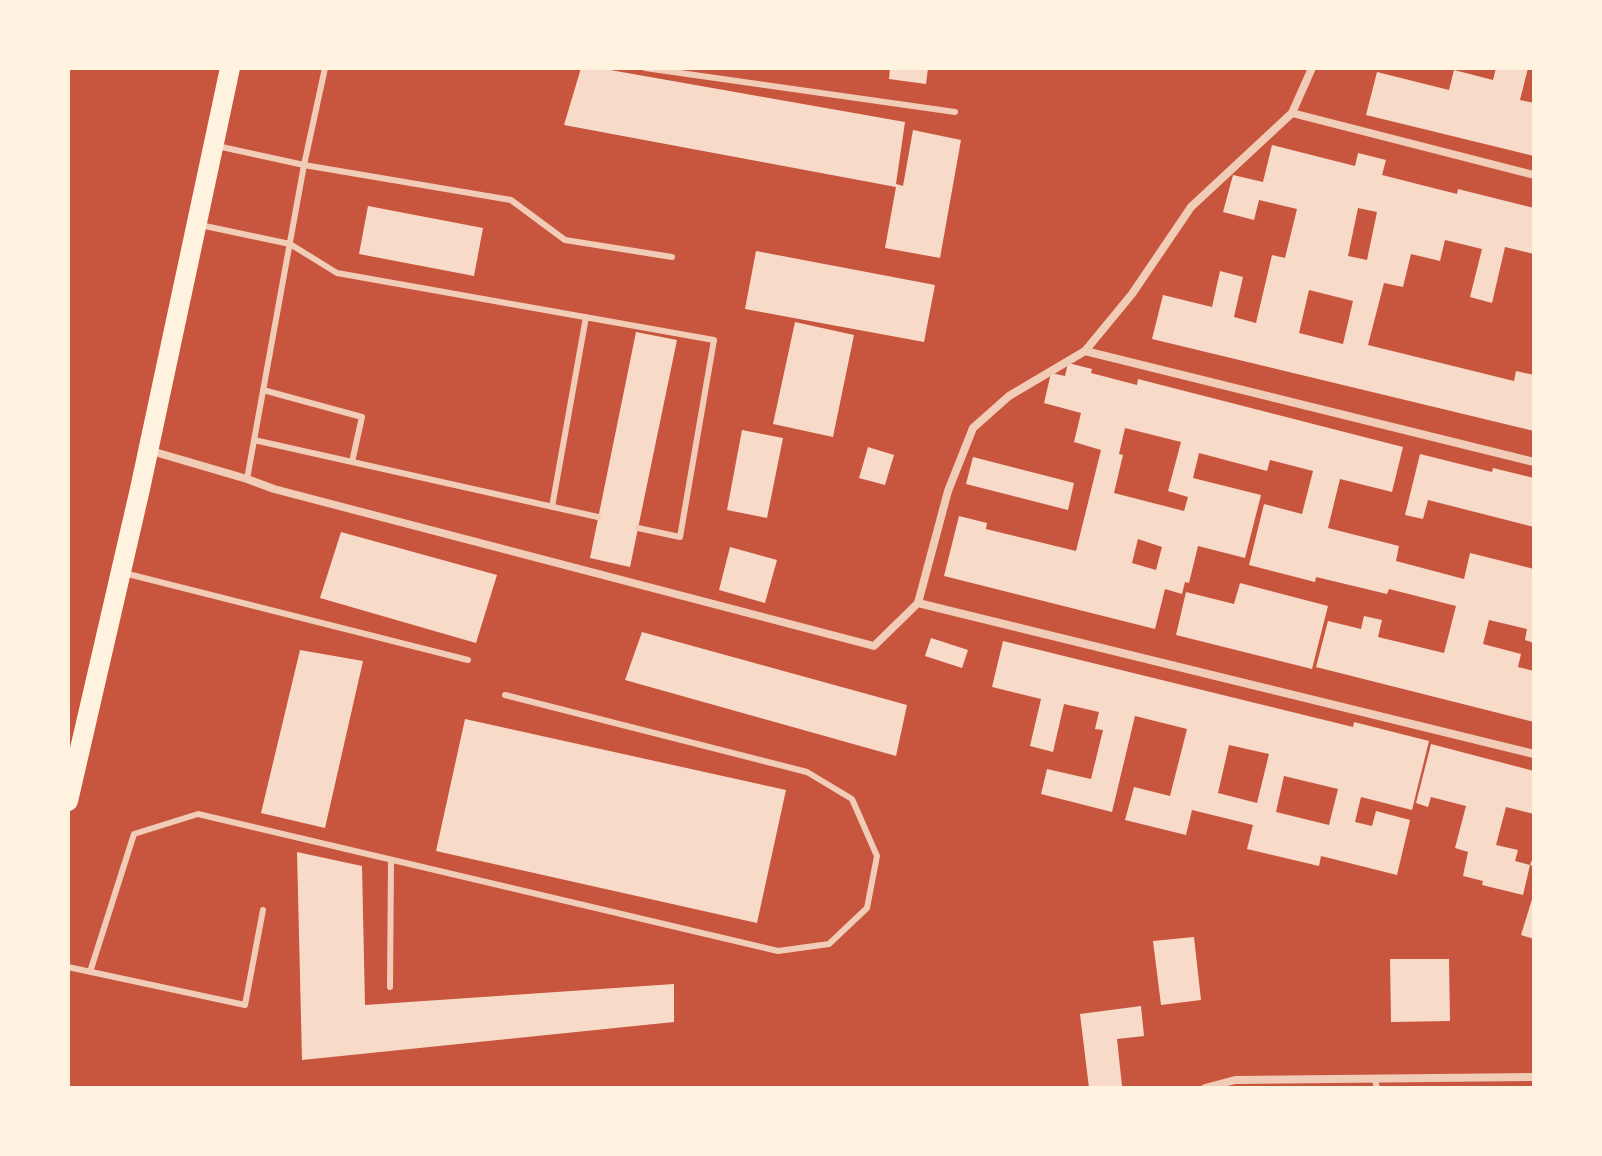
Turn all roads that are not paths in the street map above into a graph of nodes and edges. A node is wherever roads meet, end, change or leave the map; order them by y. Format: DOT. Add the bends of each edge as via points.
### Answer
graph roads {
  1 [pos="230,68"];
  2 [pos="325,68"];
  3 [pos="645,68"];
  4 [pos="1312,68"];
  5 [pos="955,112"];
  6 [pos="1292,113"];
  7 [pos="215,146"];
  8 [pos="304,165"];
  9 [pos="1534,175"];
  10 [pos="197,224"];
  11 [pos="290,244"];
  12 [pos="672,257"];
  13 [pos="586,317"];
  14 [pos="1085,351"];
  15 [pos="263,390"];
  16 [pos="254,440"];
  17 [pos="147,450"];
  18 [pos="352,462"];
  19 [pos="1534,462"];
  20 [pos="247,479"];
  21 [pos="552,507"];
  22 [pos="598,517"];
  23 [pos="638,528"];
  24 [pos="120,572"];
  25 [pos="918,603"];
  26 [pos="468,660"];
  27 [pos="505,695"];
  28 [pos="1534,754"];
  29 [pos="68,801"];
  30 [pos="391,860"];
  31 [pos="263,910"];
  32 [pos="68,967"];
  33 [pos="90,972"];
  34 [pos="390,987"];
  35 [pos="1534,1077"];
  36 [pos="1376,1084"];
  37 [pos="1205,1088"];
  1 -- 7 [label="main road"];
  2 -- 8 [label="lane"];
  3 -- 5 [label="lane"];
  4 -- 6 [label="street"];
  6 -- 9 [label="street"];
  6 -- 14 [label="street" via="1191,207 1132,294"];
  7 -- 8 [label="lane"];
  7 -- 10 [label="main road"];
  8 -- 11 [label="lane"];
  8 -- 12 [label="lane" via="511,200 565,240"];
  10 -- 11 [label="lane"];
  10 -- 17 [label="main road"];
  11 -- 13 [label="lane" via="337,273"];
  11 -- 15 [label="lane"];
  13 -- 21 [label="lane"];
  13 -- 23 [label="lane" via="714,340 680,537"];
  14 -- 19 [label="street"];
  14 -- 25 [label="street" via="1009,396 973,428 948,491"];
  15 -- 16 [label="lane"];
  15 -- 18 [label="lane" via="362,417"];
  16 -- 18 [label="lane"];
  16 -- 20 [label="lane"];
  17 -- 20 [label="street"];
  17 -- 24 [label="main road"];
  18 -- 21 [label="lane"];
  20 -- 25 [label="street" via="874,646"];
  21 -- 22 [label="lane"];
  24 -- 26 [label="lane"];
  24 -- 29 [label="main road"];
  25 -- 28 [label="street"];
  27 -- 30 [label="lane" via="807,772 852,799 877,856 867,908 829,944 778,951"];
  30 -- 33 [label="lane" via="198,814 134,834"];
  30 -- 34 [label="lane"];
  31 -- 33 [label="lane" via="245,1005"];
  32 -- 33 [label="lane"];
  35 -- 36 [label="street"];
  36 -- 37 [label="street" via="1235,1080"];
}
